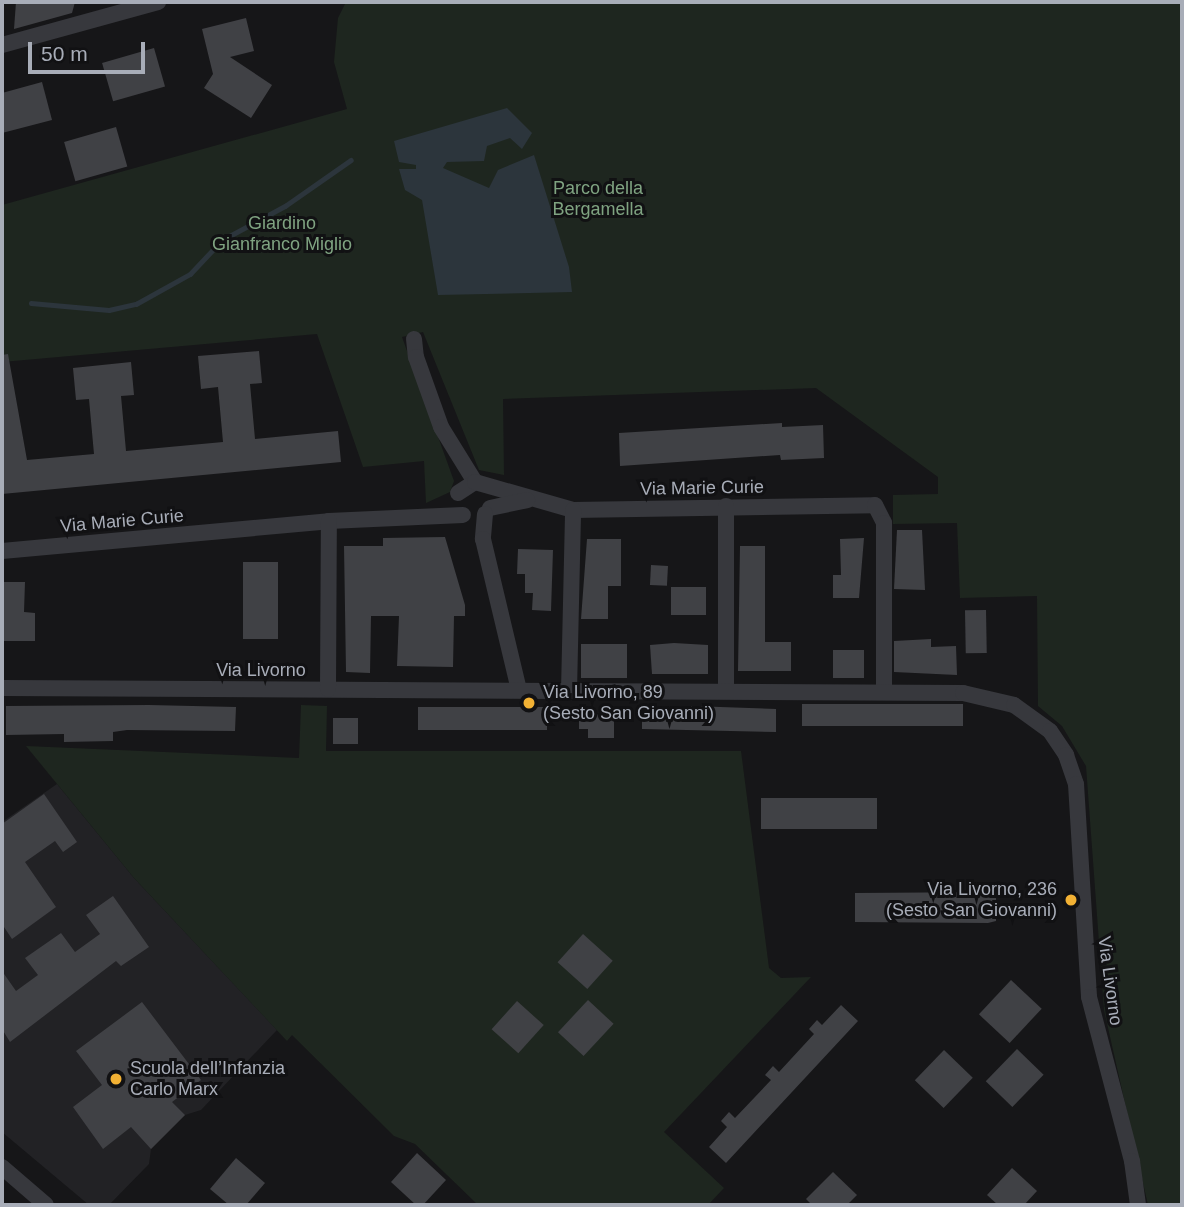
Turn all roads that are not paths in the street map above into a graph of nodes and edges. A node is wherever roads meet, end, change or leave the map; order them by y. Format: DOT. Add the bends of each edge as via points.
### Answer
graph roads {
  1 [pos="159,2"];
  2 [pos="2,45"];
  3 [pos="414,340"];
  4 [pos="451,447"];
  5 [pos="478,483"];
  6 [pos="457,494"];
  7 [pos="530,500"];
  8 [pos="726,506"];
  9 [pos="573,510"];
  10 [pos="487,511"];
  11 [pos="465,516"];
  12 [pos="415,517"];
  13 [pos="329,521"];
  14 [pos="482,539"];
  15 [pos="2,551"];
  16 [pos="2,688"];
  17 [pos="328,689"];
  18 [pos="519,690"];
  19 [pos="569,691"];
  20 [pos="726,691"];
  21 [pos="884,692"];
  22 [pos="2,1167"];
  23 [pos="46,1205"];
  24 [pos="1138,1205"];
  1 -- 2 [label="street"];
  3 -- 4 [label="street" via="420,369"];
  4 -- 5 [label="street"];
  4 -- 6 [label="street"];
  5 -- 6 [label="street, Via Marie Curie"];
  5 -- 7 [label="street, Via Marie Curie"];
  5 -- 10 [label="street" via="491,497"];
  6 -- 11 [label="street"];
  6 -- 12 [label="street, Via Marie Curie"];
  7 -- 9 [label="street, Via Marie Curie"];
  7 -- 10 [label="street, Via Marie Curie"];
  8 -- 9 [label="street, Via Marie Curie"];
  8 -- 20 [label="street"];
  8 -- 21 [label="street, Via Marie Curie" via="875,505 884,523"];
  9 -- 19 [label="street"];
  10 -- 11 [label="street, Via Marie Curie"];
  10 -- 14 [label="street"];
  11 -- 12 [label="street, Via Marie Curie"];
  11 -- 14 [label="street"];
  12 -- 13 [label="street, Via Marie Curie"];
  13 -- 15 [label="street, Via Marie Curie"];
  13 -- 17 [label="street"];
  14 -- 18 [label="street"];
  16 -- 17 [label="street, Via Livorno"];
  17 -- 18 [label="street, Via Livorno"];
  18 -- 19 [label="street, Via Livorno"];
  19 -- 20 [label="street, Via Livorno"];
  20 -- 21 [label="street, Via Livorno"];
  21 -- 24 [label="street, Via Livorno" via="975,693 1004,701 1043,723 1066,755 1081,810 1089,997 1132,1161"];
  22 -- 23 [label="street"];
}
